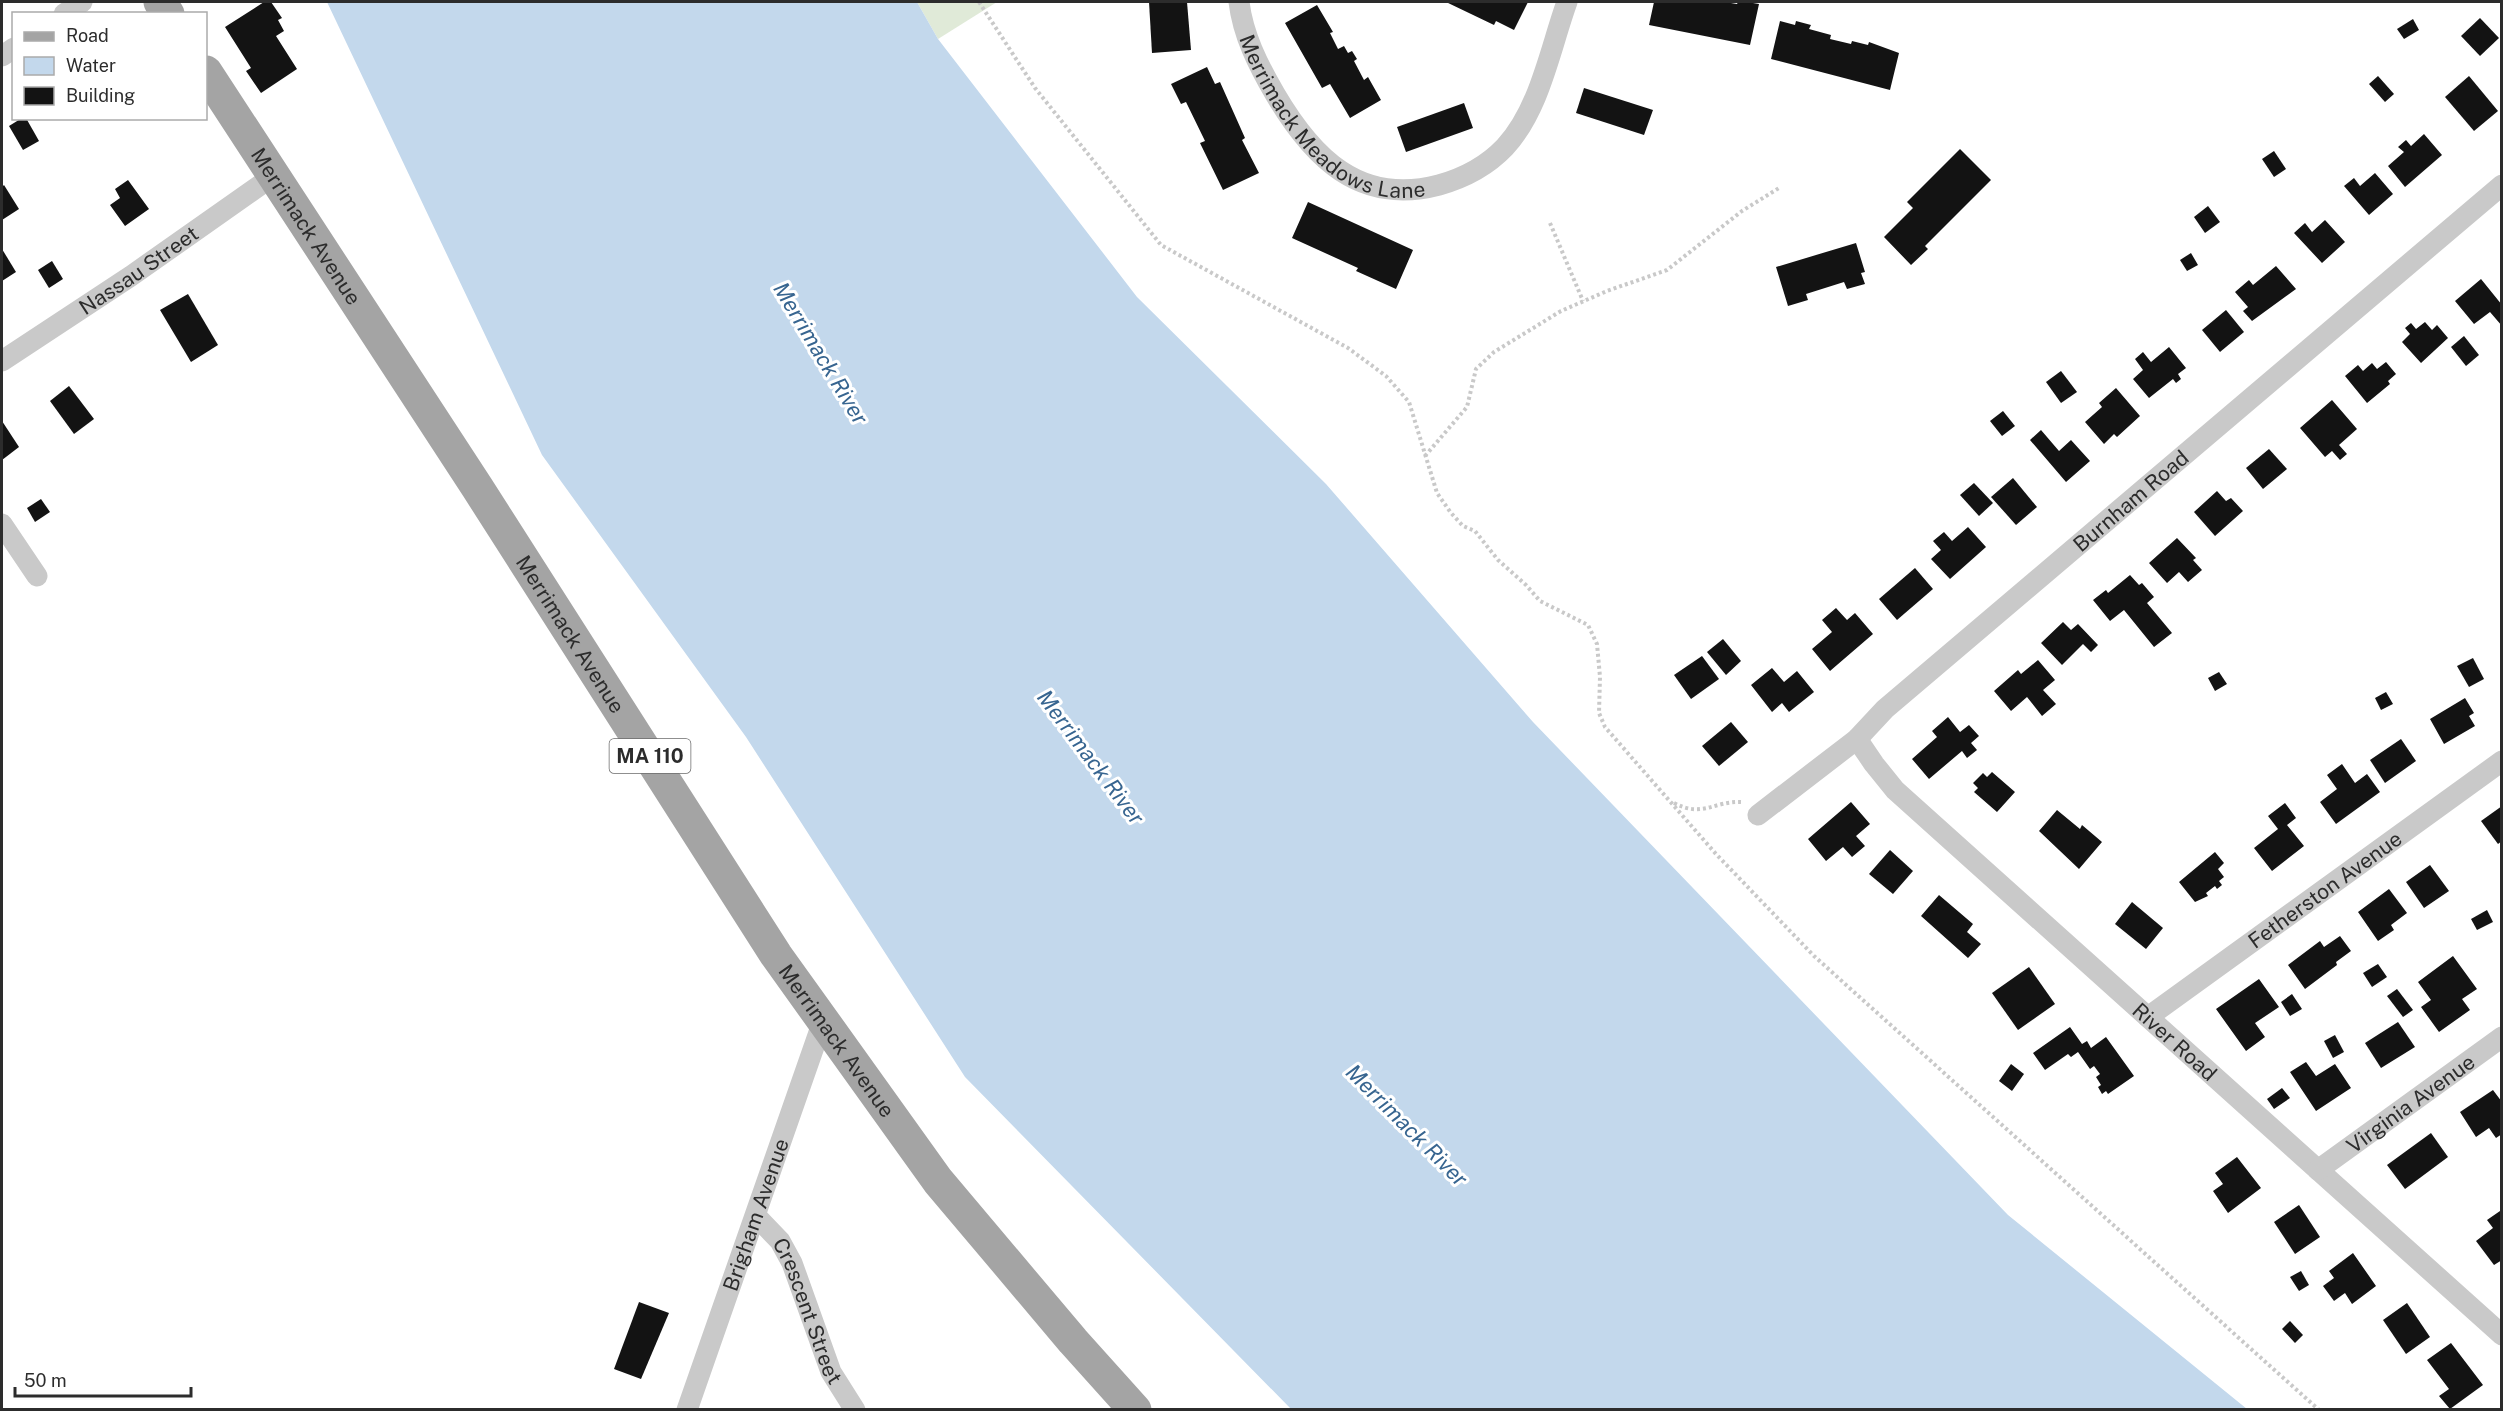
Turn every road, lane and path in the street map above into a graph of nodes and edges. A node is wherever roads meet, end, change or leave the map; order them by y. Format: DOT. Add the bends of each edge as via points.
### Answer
graph roads {
  1 [pos="82,2"];
  2 [pos="979,2"];
  3 [pos="1239,2"];
  4 [pos="1567,2"];
  5 [pos="67,12"];
  6 [pos="207,74"];
  7 [pos="273,176"];
  8 [pos="2502,185"];
  9 [pos="1779,188"];
  10 [pos="1550,223"];
  11 [pos="1583,301"];
  12 [pos="2,361"];
  13 [pos="1425,456"];
  14 [pos="2,524"];
  15 [pos="37,576"];
  16 [pos="1857,739"];
  17 [pos="2502,761"];
  18 [pos="1668,799"];
  19 [pos="1758,815"];
  20 [pos="2148,1017"];
  21 [pos="823,1021"];
  22 [pos="2502,1037"];
  23 [pos="2318,1170"];
  24 [pos="756,1216"];
  25 [pos="2493,1315"];
  26 [pos="2502,1335"];
  27 [pos="687,1410"];
  28 [pos="855,1410"];
  29 [pos="1135,1410"];
  30 [pos="2319,1410"];
  1 -- 5 [label="street"];
  2 -- 13 [label="path" via="1035,88 1161,245 1348,348 1386,376 1408,402"];
  3 -- 4 [label="street, Merrimack Meadows Lane" via="1251,47 1307,142 1351,178 1400,190 1449,182 1473,172 1504,148 1530,110"];
  6 -- 7 [label="main road, Merrimack Avenue / MA 110"];
  7 -- 12 [label="street, Nassau Street"];
  7 -- 21 [label="main road, Merrimack Avenue / MA 110" via="776,955"];
  8 -- 16 [label="street, Burnham Road" via="1885,709"];
  9 -- 11 [label="path" via="1742,210 1667,270"];
  10 -- 11 [label="path"];
  11 -- 13 [label="path" via="1526,330 1482,361 1472,376 1467,407"];
  13 -- 18 [label="path" via="1437,493 1463,526 1475,531 1540,601 1588,625 1598,644 1599,712 1605,727"];
  14 -- 15 [label="street"];
  16 -- 19 [label="street, Burnham Road"];
  16 -- 20 [label="street, River Road" via="1896,790"];
  17 -- 20 [label="street, Fetherston Avenue"];
  18 -- 19 [label="path" via="1696,811 1741,802"];
  18 -- 30 [label="path" via="1814,956"];
  20 -- 23 [label="street, River Road"];
  21 -- 24 [label="street, Brigham Avenue"];
  21 -- 29 [label="main road, Merrimack Avenue / MA 110" via="938,1180"];
  22 -- 23 [label="street, Virginia Avenue"];
  23 -- 25 [label="street, River Road"];
  24 -- 27 [label="street, Brigham Avenue"];
  24 -- 28 [label="street, Crescent Street" via="780,1241 792,1263 831,1372"];
  25 -- 26 [label="street, River Road"];
}
